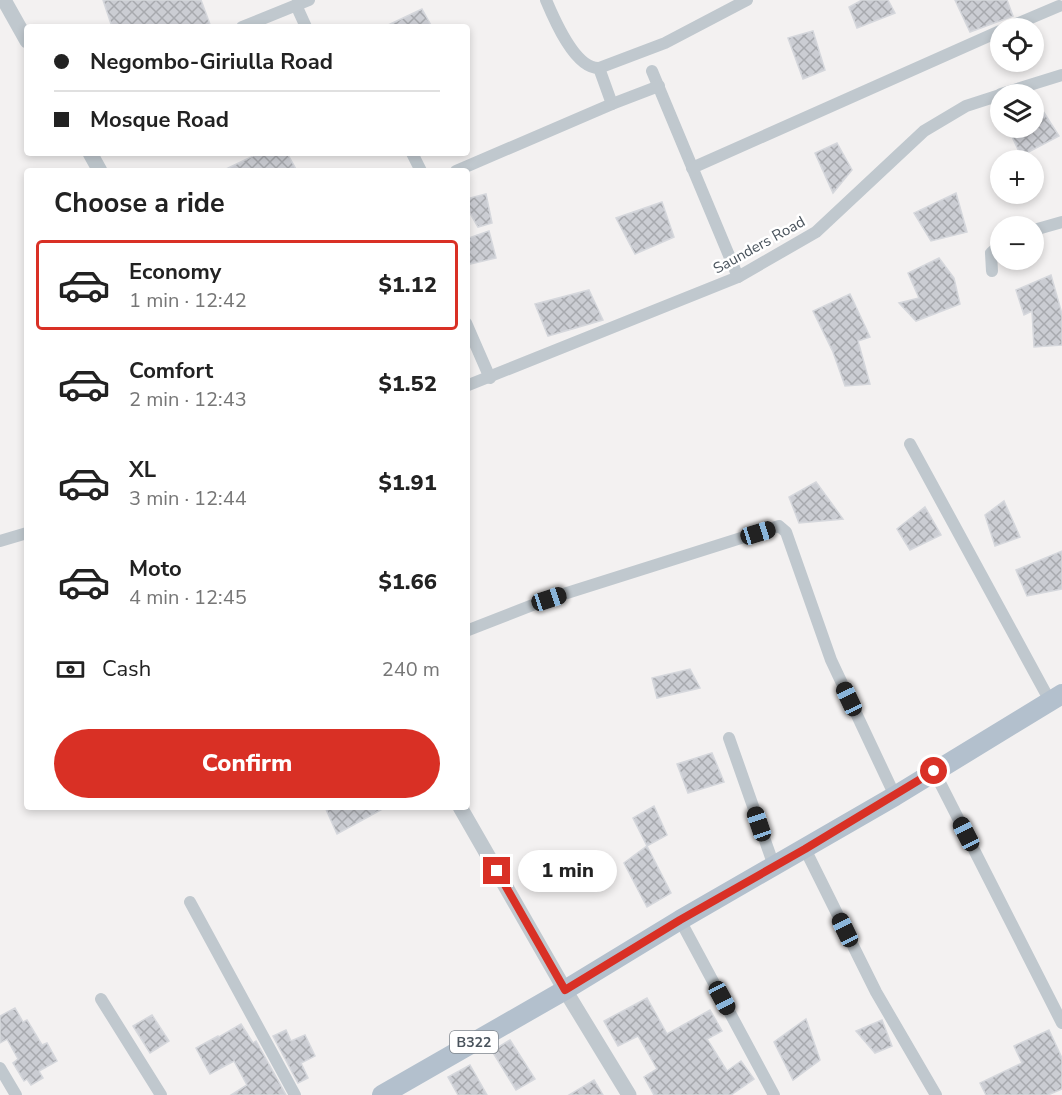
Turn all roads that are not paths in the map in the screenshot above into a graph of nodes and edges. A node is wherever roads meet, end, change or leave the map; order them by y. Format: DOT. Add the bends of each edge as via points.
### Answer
graph roads {
  1 [pos="4,0"];
  2 [pos="309,0"];
  3 [pos="546,0"];
  4 [pos="747,0"];
  5 [pos="296,5"];
  6 [pos="1059,6"];
  7 [pos="1031,18"];
  8 [pos="249,24"];
  9 [pos="305,24"];
  10 [pos="990,35"];
  11 [pos="24,36"];
  12 [pos="599,68"];
  13 [pos="652,70"];
  14 [pos="1062,75"];
  15 [pos="1033,84"];
  16 [pos="659,86"];
  17 [pos="990,98"];
  18 [pos="612,104"];
  19 [pos="463,168"];
  20 [pos="692,168"];
  21 [pos="1062,222"];
  22 [pos="1044,227"];
  23 [pos="738,277"];
  24 [pos="470,332"];
  25 [pos="490,378"];
  26 [pos="470,386"];
  27 [pos="910,444"];
  28 [pos="24,534"];
  29 [pos="0,541"];
  30 [pos="470,629"];
  31 [pos="1056,697"];
  32 [pos="729,738"];
  33 [pos="934,771"];
  34 [pos="895,796"];
  35 [pos="462,810"];
  36 [pos="805,849"];
  37 [pos="774,866"];
  38 [pos="190,902"];
  39 [pos="680,920"];
  40 [pos="565,990"];
  41 [pos="101,999"];
  42 [pos="1062,1023"];
  43 [pos="0,1068"];
  44 [pos="16,1095"];
  45 [pos="160,1095"];
  46 [pos="295,1095"];
  47 [pos="382,1095"];
  48 [pos="629,1095"];
  49 [pos="774,1095"];
  50 [pos="936,1095"];
  1 -- 11 [label="street"];
  2 -- 5 [label="street"];
  3 -- 12 [label="street" via="580,60"];
  4 -- 12 [label="street" via="665,43"];
  5 -- 8 [label="street"];
  5 -- 9 [label="street"];
  6 -- 7 [label="street"];
  10 -- 20 [label="street"];
  12 -- 18 [label="street"];
  13 -- 16 [label="street"];
  14 -- 15 [label="street, Saunders Road"];
  16 -- 18 [label="street"];
  16 -- 20 [label="street"];
  17 -- 23 [label="street, Saunders Road" via="966,106 924,131 816,232"];
  18 -- 19 [label="street"];
  20 -- 23 [label="street"];
  21 -- 22 [label="street"];
  23 -- 25 [label="street, Saunders Road"];
  24 -- 25 [label="street"];
  25 -- 26 [label="street, Saunders Road"];
  27 -- 31 [label="street"];
  28 -- 29 [label="street"];
  30 -- 34 [label="street" via="549,599 779,526 786,532 831,660"];
  31 -- 33 [label="main road, B322"];
  32 -- 37 [label="street"];
  33 -- 34 [label="main road, B322"];
  33 -- 42 [label="street"];
  34 -- 36 [label="main road, B322"];
  35 -- 40 [label="street"];
  36 -- 37 [label="main road, B322"];
  36 -- 50 [label="street" via="876,992"];
  37 -- 39 [label="main road, B322"];
  38 -- 46 [label="street"];
  39 -- 40 [label="main road, B322"];
  39 -- 49 [label="street"];
  40 -- 47 [label="main road, B322"];
  40 -- 48 [label="street"];
  41 -- 45 [label="street"];
  43 -- 44 [label="street"];
}
